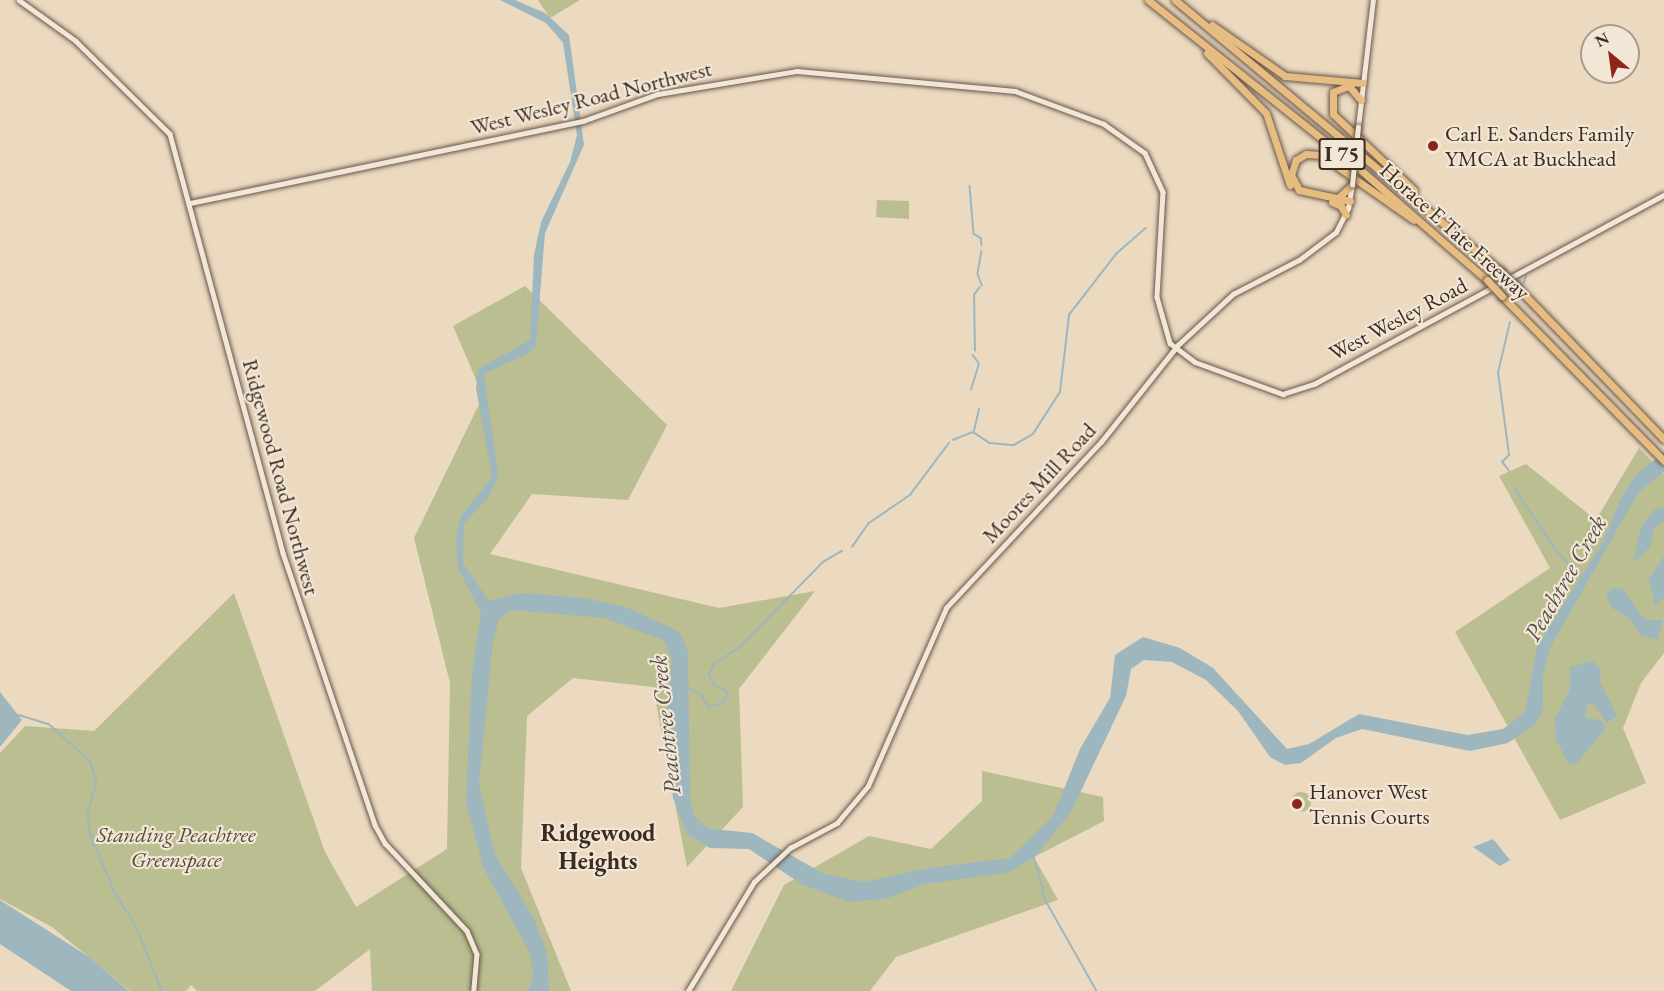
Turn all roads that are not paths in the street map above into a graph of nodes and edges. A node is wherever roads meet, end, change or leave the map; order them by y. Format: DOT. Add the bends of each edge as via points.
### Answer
graph roads {
  1 [pos="19,0"];
  2 [pos="1148,0"];
  3 [pos="1175,0"];
  4 [pos="1373,0"];
  5 [pos="1188,10"];
  6 [pos="1192,35"];
  7 [pos="1348,85"];
  8 [pos="1363,85"];
  9 [pos="1361,100"];
  10 [pos="1352,185"];
  11 [pos="1664,195"];
  12 [pos="1334,200"];
  13 [pos="1350,202"];
  14 [pos="190,203"];
  15 [pos="1434,212"];
  16 [pos="1346,215"];
  17 [pos="1434,232"];
  18 [pos="1174,349"];
  19 [pos="1662,437"];
  20 [pos="1664,461"];
  21 [pos="474,991"];
  22 [pos="688,991"];
  1 -- 14 [label="street, Ridgewood Road Northwest" via="54,23 117,86 160,119 174,143"];
  2 -- 6 [label="highway, Horace E Tate Freeway / I 75"];
  3 -- 5 [label="highway, Horace E Tate Freeway / I 75"];
  4 -- 8 [label="street, Moores Mill Road"];
  5 -- 8 [label="highway" via="1285,76"];
  5 -- 15 [label="highway, Horace E Tate Freeway / I 75"];
  6 -- 12 [label="highway" via="1266,113 1294,191 1308,200"];
  6 -- 17 [label="highway, Horace E Tate Freeway / I 75"];
  7 -- 8 [label="highway"];
  7 -- 9 [label="highway"];
  7 -- 15 [label="highway" via="1331,96 1335,118"];
  8 -- 9 [label="street, Moores Mill Road"];
  9 -- 10 [label="street, Moores Mill Road, bridge"];
  10 -- 12 [label="highway" via="1345,196"];
  10 -- 13 [label="street, Moores Mill Road"];
  11 -- 18 [label="street, West Wesley Road" via="1290,393 1257,387 1196,363"];
  12 -- 13 [label="highway"];
  12 -- 16 [label="highway"];
  12 -- 17 [label="highway" via="1299,190 1291,175 1299,157 1311,153 1327,158"];
  13 -- 16 [label="street, Moores Mill Road"];
  14 -- 18 [label="street, West Wesley Road Northwest" via="573,123 658,94 805,71 1015,91 1049,101 1130,139 1158,175 1163,199 1158,307"];
  14 -- 21 [label="street, Ridgewood Road Northwest" via="282,553 375,825 385,843 467,931 477,954"];
  15 -- 19 [label="highway, Horace E Tate Freeway / I 75, bridge" via="1501,272"];
  16 -- 18 [label="street, Moores Mill Road" via="1330,238 1233,294"];
  17 -- 20 [label="highway, Horace E Tate Freeway / I 75, bridge" via="1487,280"];
  18 -- 22 [label="street, Moores Mill Road" via="1101,442 946,608 878,769 855,805 837,823 790,848 748,890"];
}
